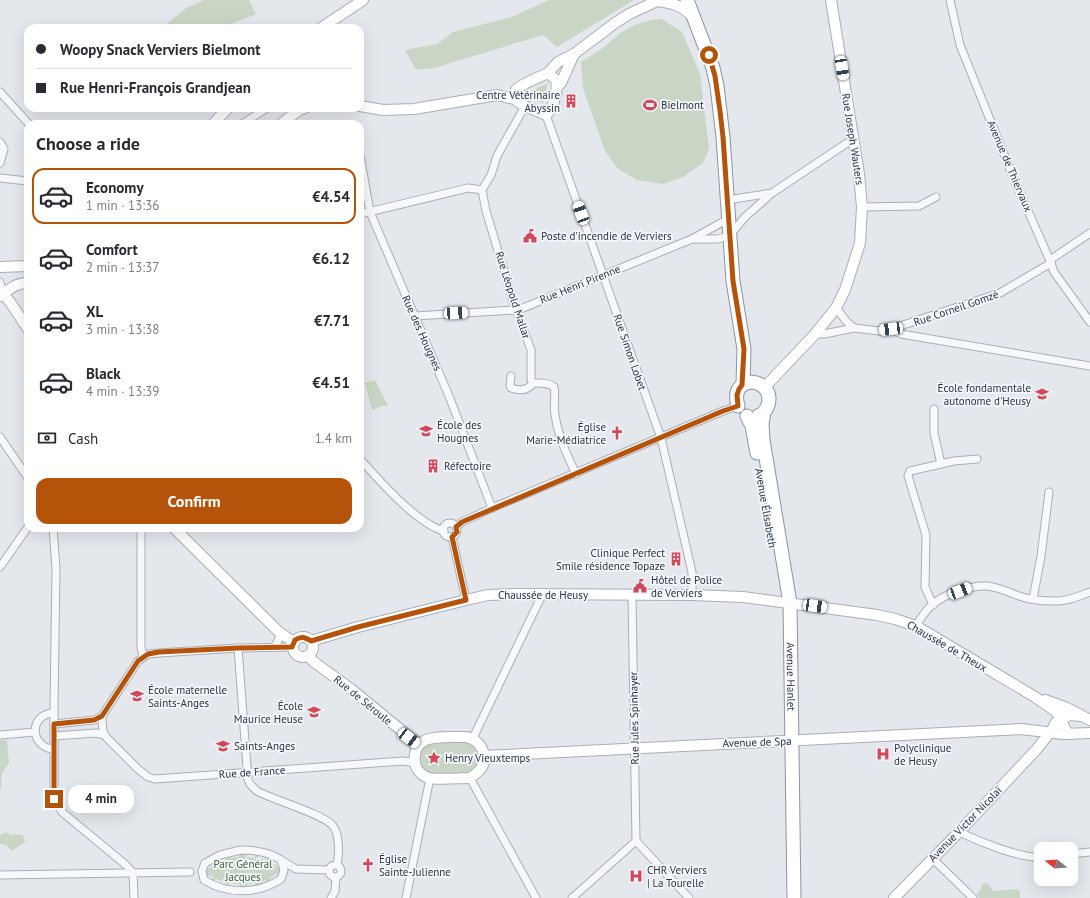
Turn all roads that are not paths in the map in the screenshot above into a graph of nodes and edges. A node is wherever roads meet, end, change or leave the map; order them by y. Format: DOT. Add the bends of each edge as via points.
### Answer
graph roads {
  1 [pos="363,0"];
  2 [pos="658,0"];
  3 [pos="687,0"];
  4 [pos="696,0"];
  5 [pos="831,0"];
  6 [pos="950,0"];
  7 [pos="696,20"];
  8 [pos="327,24"];
  9 [pos="574,54"];
  10 [pos="548,73"];
  11 [pos="558,87"];
  12 [pos="0,92"];
  13 [pos="514,99"];
  14 [pos="525,106"];
  15 [pos="364,107"];
  16 [pos="224,112"];
  17 [pos="261,112"];
  18 [pos="296,112"];
  19 [pos="546,115"];
  20 [pos="24,120"];
  21 [pos="217,120"];
  22 [pos="248,120"];
  23 [pos="286,120"];
  24 [pos="853,141"];
  25 [pos="0,142"];
  26 [pos="0,163"];
  27 [pos="0,178"];
  28 [pos="364,178"];
  29 [pos="24,181"];
  30 [pos="482,190"];
  31 [pos="772,193"];
  32 [pos="936,197"];
  33 [pos="727,200"];
  34 [pos="862,207"];
  35 [pos="370,212"];
  36 [pos="364,213"];
  37 [pos="728,220"];
  38 [pos="1090,233"];
  39 [pos="729,236"];
  40 [pos="692,239"];
  41 [pos="1050,262"];
  42 [pos="24,266"];
  43 [pos="0,267"];
  44 [pos="603,275"];
  45 [pos="0,282"];
  46 [pos="24,283"];
  47 [pos="1,295"];
  48 [pos="836,308"];
  49 [pos="516,310"];
  50 [pos="415,316"];
  51 [pos="1090,322"];
  52 [pos="24,323"];
  53 [pos="854,328"];
  54 [pos="891,329"];
  55 [pos="815,334"];
  56 [pos="744,349"];
  57 [pos="1090,366"];
  58 [pos="511,376"];
  59 [pos="533,383"];
  60 [pos="742,385"];
  61 [pos="761,385"];
  62 [pos="738,406"];
  63 [pos="934,409"];
  64 [pos="764,412"];
  65 [pos="0,437"];
  66 [pos="660,438"];
  67 [pos="766,458"];
  68 [pos="977,459"];
  69 [pos="364,463"];
  70 [pos="941,464"];
  71 [pos="24,472"];
  72 [pos="576,474"];
  73 [pos="1049,492"];
  74 [pos="492,508"];
  75 [pos="456,527"];
  76 [pos="441,530"];
  77 [pos="24,532"];
  78 [pos="53,532"];
  79 [pos="141,532"];
  80 [pos="178,532"];
  81 [pos="452,537"];
  82 [pos="0,567"];
  83 [pos="1090,592"];
  84 [pos="543,593"];
  85 [pos="632,595"];
  86 [pos="692,595"];
  87 [pos="1033,599"];
  88 [pos="466,600"];
  89 [pos="786,602"];
  90 [pos="932,604"];
  91 [pos="916,626"];
  92 [pos="280,633"];
  93 [pos="311,641"];
  94 [pos="293,645"];
  95 [pos="274,647"];
  96 [pos="238,648"];
  97 [pos="308,656"];
  98 [pos="143,657"];
  99 [pos="1035,697"];
  100 [pos="54,713"];
  101 [pos="102,716"];
  102 [pos="1057,717"];
  103 [pos="1086,718"];
  104 [pos="54,724"];
  105 [pos="1025,730"];
  106 [pos="35,732"];
  107 [pos="1050,733"];
  108 [pos="1090,733"];
  109 [pos="1070,734"];
  110 [pos="0,735"];
  111 [pos="105,735"];
  112 [pos="54,736"];
  113 [pos="473,738"];
  114 [pos="788,741"];
  115 [pos="418,744"];
  116 [pos="634,748"];
  117 [pos="54,749"];
  118 [pos="1036,750"];
  119 [pos="484,756"];
  120 [pos="415,765"];
  121 [pos="248,773"];
  122 [pos="430,778"];
  123 [pos="470,778"];
  124 [pos="959,832"];
  125 [pos="636,841"];
  126 [pos="1090,852"];
  127 [pos="1078,853"];
  128 [pos="932,858"];
  129 [pos="1034,858"];
  130 [pos="281,860"];
  131 [pos="205,863"];
  132 [pos="337,865"];
  133 [pos="296,869"];
  134 [pos="329,870"];
  135 [pos="190,872"];
  136 [pos="133,873"];
  137 [pos="0,875"];
  138 [pos="336,876"];
  139 [pos="282,879"];
  140 [pos="204,880"];
  141 [pos="134,898"];
  142 [pos="331,898"];
  143 [pos="406,898"];
  144 [pos="536,898"];
  145 [pos="572,898"];
  146 [pos="689,898"];
  147 [pos="786,898"];
  148 [pos="794,898"];
  149 [pos="894,898"];
  150 [pos="973,898"];
  1 -- 8 [label="street"];
  2 -- 7 [label="street" via="685,9"];
  2 -- 9 [label="street" via="629,14"];
  3 -- 7 [label="highway"];
  4 -- 7 [label="street"];
  5 -- 24 [label="street, Rue Joseph Wauters"];
  6 -- 41 [label="street, Avenue de Thiervaux" via="960,45"];
  7 -- 33 [label="highway" via="715,76 723,137"];
  9 -- 10 [label="street" via="558,62"];
  9 -- 11 [label="street"];
  10 -- 11 [label="street" via="556,80"];
  10 -- 13 [label="street" via="521,86 515,91"];
  11 -- 19 [label="street" via="550,112"];
  12 -- 20 [label="street"];
  13 -- 14 [label="street"];
  13 -- 15 [label="street" via="497,95 414,109 383,110"];
  14 -- 19 [label="street"];
  14 -- 30 [label="street" via="497,156 491,175"];
  16 -- 21 [label="street"];
  17 -- 22 [label="street"];
  18 -- 23 [label="street"];
  19 -- 44 [label="street, Rue Simon Lobet"];
  24 -- 31 [label="street" via="847,142"];
  24 -- 34 [label="street, Rue Joseph Wauters"];
  25 -- 26 [label="street" via="4,149"];
  27 -- 29 [label="street"];
  28 -- 35 [label="street, Rue des Hougnes"];
  30 -- 35 [label="street" via="468,188"];
  30 -- 49 [label="street, Rue Léopold Mallar"];
  31 -- 33 [label="street"];
  31 -- 39 [label="street" via="745,217"];
  32 -- 34 [label="street" via="919,206"];
  33 -- 37 [label="highway"];
  34 -- 48 [label="street, Rue Joseph Wauters" via="860,243 845,290"];
  35 -- 36 [label="street"];
  35 -- 50 [label="street, Rue des Hougnes"];
  37 -- 39 [label="highway"];
  37 -- 40 [label="street, Rue Henri Pirenne"];
  38 -- 41 [label="street, Rue Corneil Gomzé"];
  39 -- 40 [label="street, Rue Henri Pirenne"];
  39 -- 56 [label="highway"];
  40 -- 44 [label="street, Rue Henri Pirenne"];
  41 -- 51 [label="street, Avenue de Thiervaux" via="1054,272"];
  41 -- 54 [label="street, Rue Corneil Gomzé" via="1000,293"];
  42 -- 43 [label="street"];
  44 -- 49 [label="street, Rue Henri Pirenne"];
  44 -- 66 [label="street, Rue Simon Lobet"];
  45 -- 47 [label="street"];
  46 -- 47 [label="street"];
  47 -- 52 [label="street" via="10,302"];
  48 -- 53 [label="street"];
  48 -- 55 [label="street, Rue Joseph Wauters"];
  49 -- 50 [label="street, Rue Henri Pirenne"];
  49 -- 59 [label="street, Rue Léopold Mallar" via="531,350 530,377"];
  50 -- 74 [label="street, Rue des Hougnes"];
  53 -- 54 [label="street, Rue Corneil Gomzé" via="879,331"];
  53 -- 55 [label="street, Rue Corneil Gomzé"];
  54 -- 57 [label="street" via="901,334"];
  55 -- 61 [label="street, Rue Joseph Wauters"];
  56 -- 60 [label="highway"];
  56 -- 61 [label="highway"];
  58 -- 59 [label="street" via="510,386 514,389 526,390"];
  59 -- 72 [label="street" via="546,383 554,387 557,426"];
  60 -- 61 [label="highway" via="749,382"];
  60 -- 62 [label="highway" via="737,395"];
  61 -- 64 [label="highway, Avenue Élisabeth" via="769,397"];
  62 -- 66 [label="street"];
  63 -- 70 [label="street" via="934,433"];
  64 -- 67 [label="highway, Avenue Élisabeth" via="762,424"];
  64 -- 89 [label="highway, Avenue Élisabeth" via="760,416 747,416 755,440"];
  65 -- 71 [label="street"];
  66 -- 72 [label="street"];
  66 -- 86 [label="street, Rue Simon Lobet" via="692,572"];
  67 -- 89 [label="highway, Avenue Hanlet"];
  68 -- 70 [label="street"];
  69 -- 76 [label="street" via="410,511"];
  70 -- 90 [label="street" via="910,471 908,476 926,535 925,587"];
  72 -- 74 [label="street"];
  73 -- 87 [label="street"];
  74 -- 75 [label="street"];
  75 -- 76 [label="street" via="454,524 448,524"];
  75 -- 81 [label="street" via="457,532"];
  76 -- 81 [label="street"];
  77 -- 82 [label="street"];
  78 -- 100 [label="street" via="56,568"];
  79 -- 98 [label="street"];
  80 -- 92 [label="street"];
  81 -- 88 [label="street"];
  83 -- 87 [label="street" via="1057,602"];
  84 -- 85 [label="street, Chaussée de Heusy"];
  84 -- 88 [label="street, Chaussée de Heusy" via="488,595"];
  84 -- 113 [label="street"];
  85 -- 86 [label="street, Chaussée de Heusy"];
  85 -- 116 [label="street, Rue Jules Spinhayer"];
  86 -- 89 [label="street, Chaussée de Heusy"];
  87 -- 90 [label="street" via="987,586 970,588"];
  88 -- 93 [label="street, Chaussée de Heusy"];
  89 -- 91 [label="street, Chaussée de Theux" via="877,615"];
  89 -- 114 [label="highway, Avenue Hanlet"];
  90 -- 91 [label="street"];
  91 -- 99 [label="street, Chaussée de Theux"];
  92 -- 94 [label="street"];
  92 -- 95 [label="street"];
  93 -- 94 [label="street" via="302,637"];
  93 -- 97 [label="street" via="312,649"];
  94 -- 95 [label="street"];
  94 -- 97 [label="street" via="294,652 299,657"];
  95 -- 96 [label="street"];
  96 -- 98 [label="street" via="153,653"];
  96 -- 121 [label="street"];
  97 -- 115 [label="street, Rue de Séroule"];
  98 -- 101 [label="street"];
  99 -- 102 [label="street, Chaussée de Theux"];
  99 -- 103 [label="street, Chaussée de Theux"];
  100 -- 104 [label="street"];
  100 -- 106 [label="street" via="42,716 36,724"];
  101 -- 104 [label="street" via="94,720"];
  101 -- 111 [label="street"];
  102 -- 103 [label="street, Avenue de Spa" via="1069,715"];
  102 -- 105 [label="street, Avenue de Spa"];
  102 -- 107 [label="street"];
  102 -- 109 [label="street, Chaussée de Theux" via="1065,731"];
  103 -- 109 [label="street" via="1081,728"];
  104 -- 112 [label="street"];
  105 -- 107 [label="street, Avenue de Spa"];
  105 -- 114 [label="street, Avenue de Spa"];
  105 -- 118 [label="street" via="1034,736"];
  106 -- 110 [label="street"];
  106 -- 117 [label="street" via="44,747"];
  107 -- 109 [label="street, Avenue de Spa"];
  107 -- 118 [label="street"];
  108 -- 109 [label="street"];
  109 -- 118 [label="street"];
  111 -- 112 [label="street" via="96,732"];
  111 -- 121 [label="street, Rue de France" via="138,769 151,778 159,780"];
  112 -- 117 [label="street"];
  113 -- 115 [label="street" via="429,738"];
  113 -- 119 [label="street"];
  114 -- 116 [label="street, Avenue de Spa"];
  114 -- 147 [label="highway, Avenue Hanlet"];
  114 -- 148 [label="highway, Avenue Hanlet"];
  115 -- 120 [label="street" via="415,749"];
  116 -- 119 [label="street, Avenue de Spa"];
  116 -- 125 [label="street, Rue Jules Spinhayer"];
  117 -- 136 [label="street" via="54,799 58,807 119,858"];
  118 -- 124 [label="street, Avenue Victor Nicolaï"];
  119 -- 123 [label="street" via="482,766"];
  120 -- 121 [label="street, Rue de France" via="403,761"];
  120 -- 122 [label="street" via="420,772"];
  121 -- 132 [label="street" via="250,784 257,792 323,818 333,826 337,836"];
  122 -- 123 [label="street"];
  122 -- 143 [label="street"];
  123 -- 144 [label="street"];
  124 -- 128 [label="street, Avenue Victor Nicolaï"];
  124 -- 129 [label="street" via="1008,851"];
  125 -- 145 [label="street"];
  125 -- 146 [label="street"];
  126 -- 127 [label="street"];
  128 -- 149 [label="street, Avenue Victor Nicolaï"];
  128 -- 150 [label="street"];
  130 -- 131 [label="street" via="262,852 241,850 220,854"];
  130 -- 133 [label="street"];
  130 -- 139 [label="street" via="284,870"];
  131 -- 135 [label="street"];
  131 -- 140 [label="street" via="202,871"];
  132 -- 134 [label="street"];
  132 -- 138 [label="street" via="341,872"];
  133 -- 134 [label="street"];
  133 -- 139 [label="street"];
  134 -- 138 [label="street" via="331,875"];
  135 -- 136 [label="street"];
  135 -- 140 [label="street"];
  136 -- 137 [label="street"];
  136 -- 141 [label="street"];
  138 -- 142 [label="street" via="335,891"];
  139 -- 140 [label="street" via="261,889 242,891 219,887"];
}
